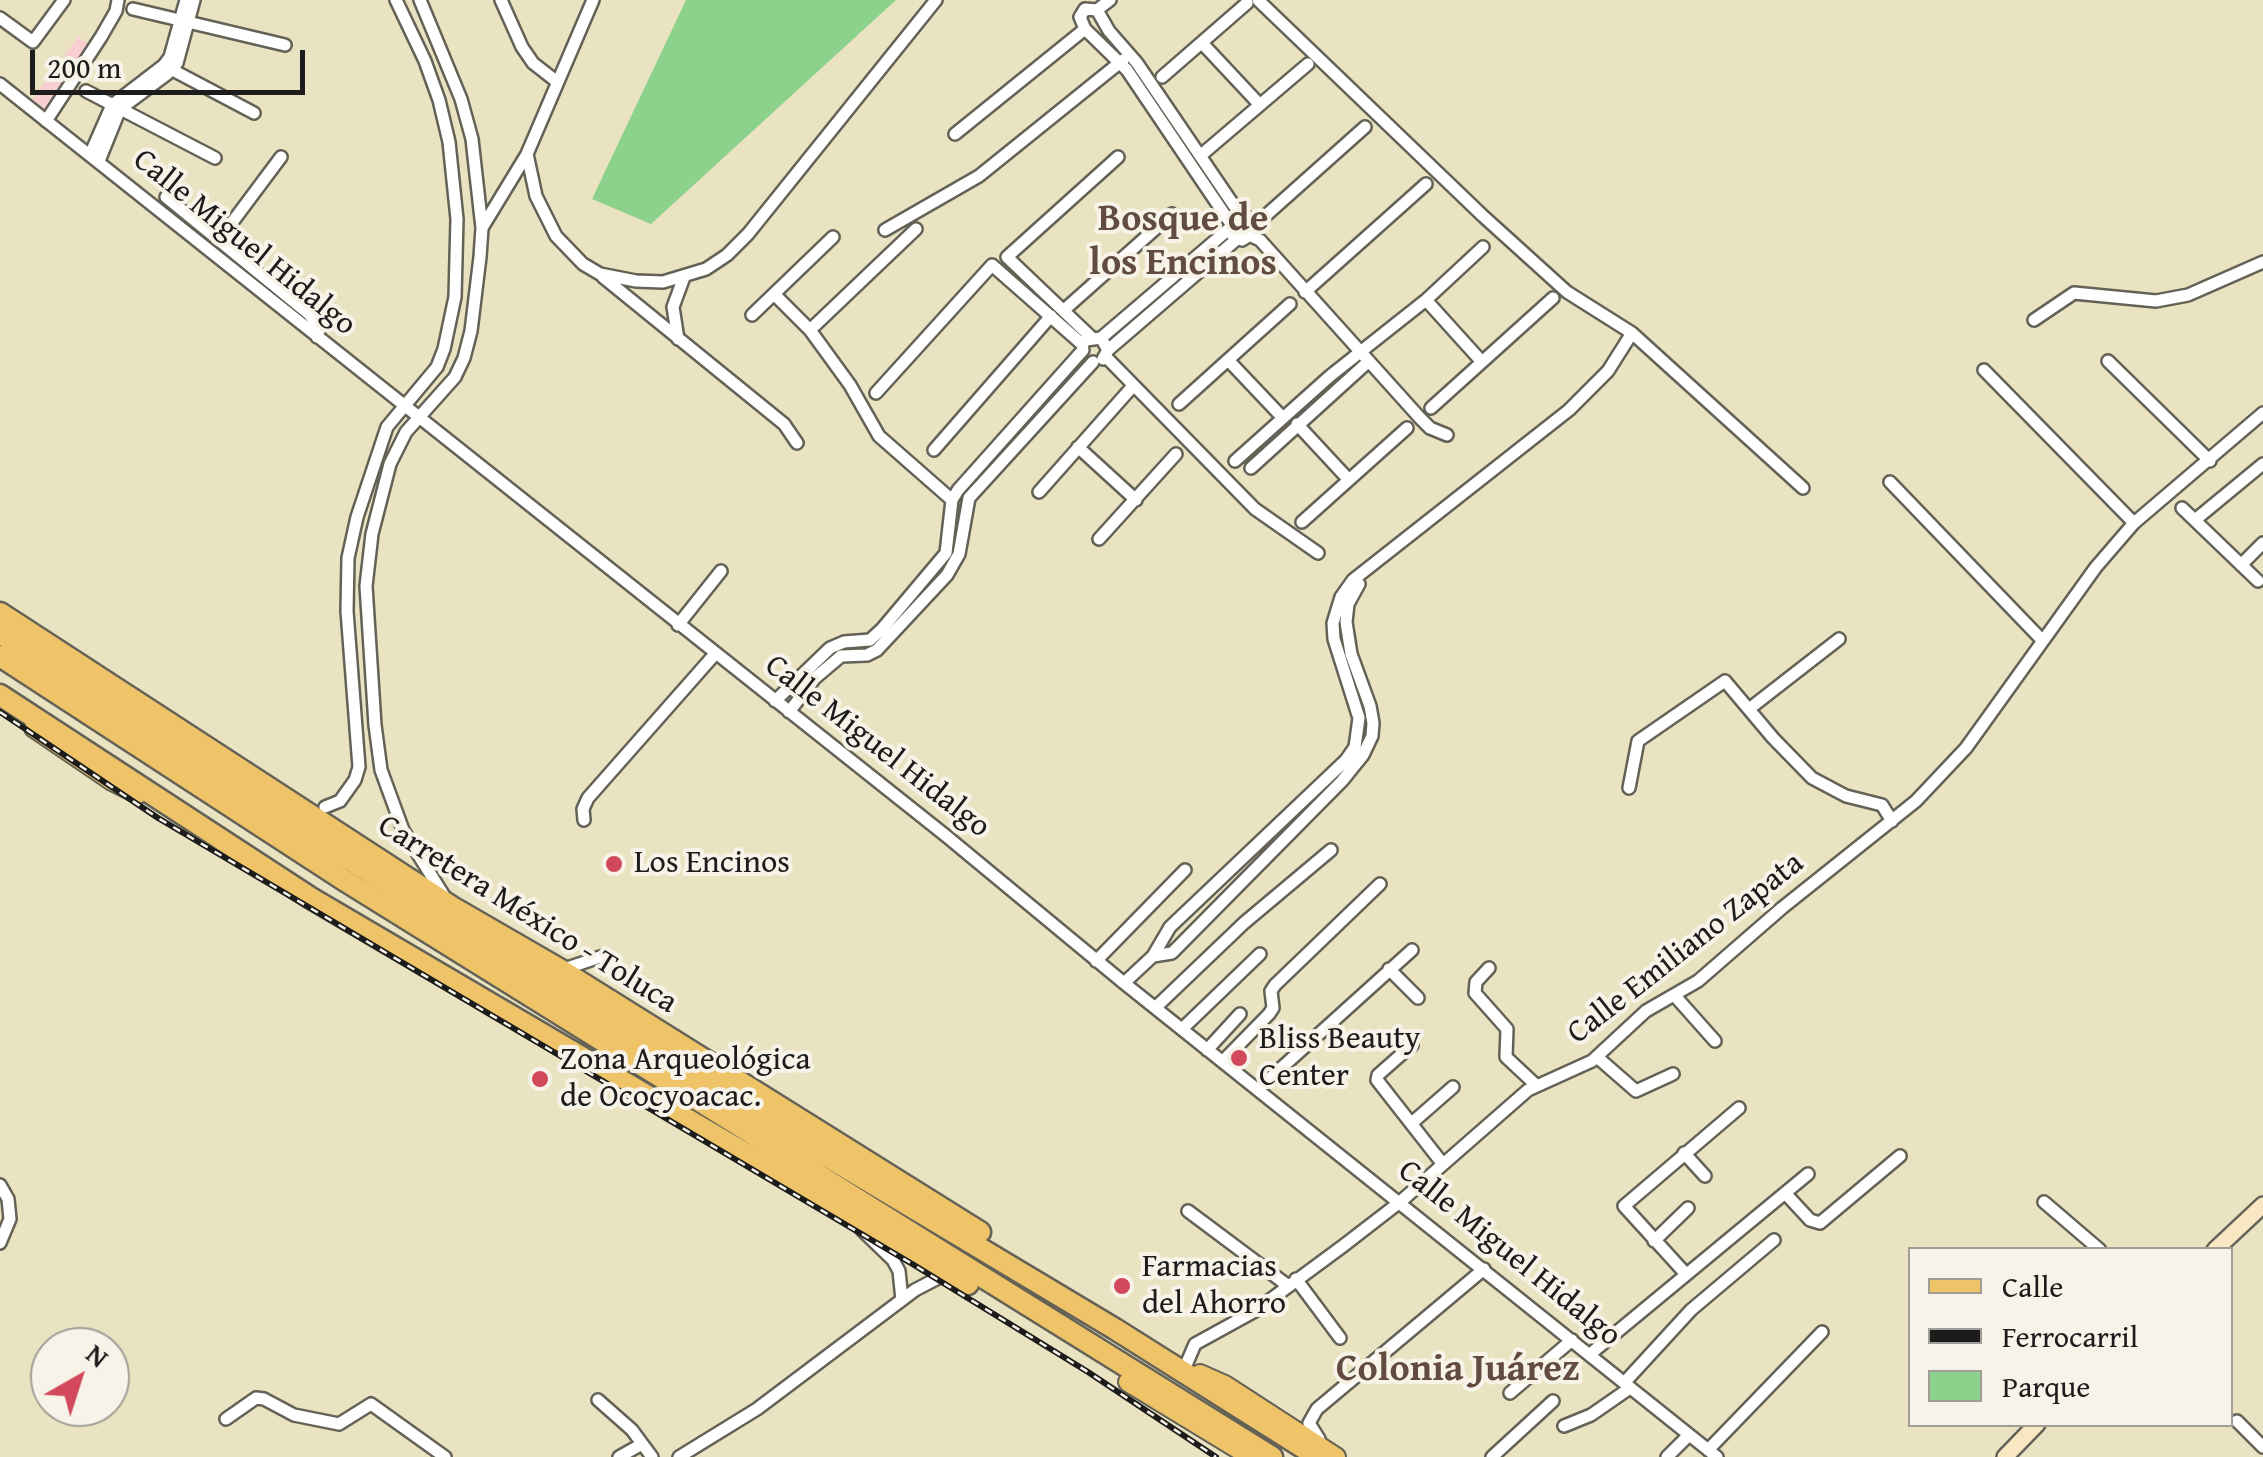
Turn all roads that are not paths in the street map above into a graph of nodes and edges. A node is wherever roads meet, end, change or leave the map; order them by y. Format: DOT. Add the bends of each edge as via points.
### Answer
graph roads {
  1 [pos="64,0"];
  2 [pos="118,0"];
  3 [pos="186,0"];
  4 [pos="194,0"];
  5 [pos="396,0"];
  6 [pos="420,0"];
  7 [pos="501,0"];
  8 [pos="593,0"];
  9 [pos="936,0"];
  10 [pos="1110,0"];
  11 [pos="1252,2"];
  12 [pos="133,9"];
  13 [pos="1097,10"];
  14 [pos="0,18"];
  15 [pos="185,21"];
  16 [pos="1085,30"];
  17 [pos="1202,42"];
  18 [pos="285,45"];
  19 [pos="1125,58"];
  20 [pos="1308,64"];
  21 [pos="168,68"];
  22 [pos="1162,77"];
  23 [pos="556,81"];
  24 [pos="0,84"];
  25 [pos="86,91"];
  26 [pos="1260,104"];
  27 [pos="116,107"];
  28 [pos="254,113"];
  29 [pos="46,121"];
  30 [pos="1365,127"];
  31 [pos="955,134"];
  32 [pos="1192,144"];
  33 [pos="1180,152"];
  34 [pos="527,154"];
  35 [pos="1200,156"];
  36 [pos="1118,157"];
  37 [pos="95,158"];
  38 [pos="215,158"];
  39 [pos="281,158"];
  40 [pos="1426,184"];
  41 [pos="166,197"];
  42 [pos="1172,214"];
  43 [pos="1238,226"];
  44 [pos="482,228"];
  45 [pos="916,229"];
  46 [pos="885,230"];
  47 [pos="832,237"];
  48 [pos="219,240"];
  49 [pos="1483,246"];
  50 [pos="2263,262"];
  51 [pos="600,274"];
  52 [pos="684,277"];
  53 [pos="1305,292"];
  54 [pos="774,294"];
  55 [pos="1553,298"];
  56 [pos="1426,300"];
  57 [pos="1290,304"];
  58 [pos="1064,310"];
  59 [pos="752,315"];
  60 [pos="1051,316"];
  61 [pos="2034,320"];
  62 [pos="810,330"];
  63 [pos="1632,334"];
  64 [pos="317,338"];
  65 [pos="678,339"];
  66 [pos="1089,342"];
  67 [pos="1102,356"];
  68 [pos="1365,356"];
  69 [pos="2108,360"];
  70 [pos="1229,361"];
  71 [pos="1482,362"];
  72 [pos="437,366"];
  73 [pos="1984,370"];
  74 [pos="455,376"];
  75 [pos="1133,386"];
  76 [pos="876,393"];
  77 [pos="1180,404"];
  78 [pos="402,407"];
  79 [pos="1431,408"];
  80 [pos="2263,413"];
  81 [pos="1282,417"];
  82 [pos="418,418"];
  83 [pos="1297,424"];
  84 [pos="1407,428"];
  85 [pos="1447,435"];
  86 [pos="798,444"];
  87 [pos="1078,448"];
  88 [pos="934,450"];
  89 [pos="1176,454"];
  90 [pos="2210,461"];
  91 [pos="1235,462"];
  92 [pos="2263,464"];
  93 [pos="1250,468"];
  94 [pos="1349,480"];
  95 [pos="1890,482"];
  96 [pos="1804,488"];
  97 [pos="1039,492"];
  98 [pos="952,500"];
  99 [pos="1136,500"];
  100 [pos="2182,508"];
  101 [pos="2195,520"];
  102 [pos="1302,522"];
  103 [pos="2134,523"];
  104 [pos="956,533"];
  105 [pos="1099,538"];
  106 [pos="2263,543"];
  107 [pos="1318,553"];
  108 [pos="2241,565"];
  109 [pos="1370,568"];
  110 [pos="721,571"];
  111 [pos="2258,580"];
  112 [pos="0,599"];
  113 [pos="0,614"];
  114 [pos="678,625"];
  115 [pos="0,633"];
  116 [pos="1839,640"];
  117 [pos="2042,640"];
  118 [pos="714,654"];
  119 [pos="0,656"];
  120 [pos="0,671"];
  121 [pos="1362,686"];
  122 [pos="795,690"];
  123 [pos="0,695"];
  124 [pos="133,700"];
  125 [pos="775,702"];
  126 [pos="0,706"];
  127 [pos="1749,709"];
  128 [pos="789,712"];
  129 [pos="1359,718"];
  130 [pos="1629,788"];
  131 [pos="295,805"];
  132 [pos="325,807"];
  133 [pos="171,809"];
  134 [pos="584,820"];
  135 [pos="1892,821"];
  136 [pos="1332,850"];
  137 [pos="1185,870"];
  138 [pos="344,880"];
  139 [pos="1380,884"];
  140 [pos="452,907"];
  141 [pos="1412,950"];
  142 [pos="1260,954"];
  143 [pos="1153,956"];
  144 [pos="608,960"];
  145 [pos="1096,960"];
  146 [pos="1489,968"];
  147 [pos="1390,969"];
  148 [pos="561,970"];
  149 [pos="1124,984"];
  150 [pos="1675,996"];
  151 [pos="1418,998"];
  152 [pos="1156,1007"];
  153 [pos="1240,1014"];
  154 [pos="1182,1029"];
  155 [pos="1715,1041"];
  156 [pos="1412,1045"];
  157 [pos="1207,1050"];
  158 [pos="1597,1057"];
  159 [pos="1223,1061"];
  160 [pos="1672,1074"];
  161 [pos="1537,1086"];
  162 [pos="1453,1087"];
  163 [pos="1258,1089"];
  164 [pos="1739,1108"];
  165 [pos="1413,1122"];
  166 [pos="1684,1154"];
  167 [pos="1900,1156"];
  168 [pos="1442,1163"];
  169 [pos="1808,1174"];
  170 [pos="1705,1176"];
  171 [pos="0,1185"];
  172 [pos="1785,1193"];
  173 [pos="1400,1202"];
  174 [pos="2044,1202"];
  175 [pos="834,1204"];
  176 [pos="2263,1205"];
  177 [pos="1688,1208"];
  178 [pos="1188,1211"];
  179 [pos="1774,1240"];
  180 [pos="1654,1241"];
  181 [pos="0,1243"];
  182 [pos="2096,1247"];
  183 [pos="2217,1247"];
  184 [pos="1484,1269"];
  185 [pos="1685,1273"];
  186 [pos="954,1275"];
  187 [pos="1291,1282"];
  188 [pos="902,1300"];
  189 [pos="1822,1332"];
  190 [pos="1340,1338"];
  191 [pos="1572,1340"];
  192 [pos="1588,1355"];
  193 [pos="1193,1370"];
  194 [pos="1128,1382"];
  195 [pos="1627,1386"];
  196 [pos="1510,1393"];
  197 [pos="598,1400"];
  198 [pos="1553,1401"];
  199 [pos="226,1419"];
  200 [pos="2238,1421"];
  201 [pos="1564,1426"];
  202 [pos="2034,1427"];
  203 [pos="1689,1435"];
  204 [pos="642,1444"];
  205 [pos="2263,1447"];
  206 [pos="1712,1454"];
  207 [pos="444,1457"];
  208 [pos="619,1457"];
  209 [pos="652,1457"];
  210 [pos="679,1457"];
  211 [pos="1235,1457"];
  212 [pos="1251,1457"];
  213 [pos="1272,1457"];
  214 [pos="1318,1457"];
  215 [pos="1333,1457"];
  216 [pos="1348,1457"];
  217 [pos="1492,1457"];
  218 [pos="1667,1457"];
  219 [pos="2005,1457"];
  1 -- 14 [label="street" via="34,42"];
  2 -- 29 [label="street"];
  3 -- 15 [label="street"];
  4 -- 15 [label="street"];
  5 -- 72 [label="street" via="439,100 454,179 455,297"];
  6 -- 44 [label="street" via="472,139"];
  7 -- 23 [label="street" via="522,48"];
  8 -- 23 [label="street"];
  9 -- 52 [label="street" via="748,234 727,255"];
  10 -- 13 [label="street"];
  11 -- 17 [label="street"];
  11 -- 63 [label="street" via="1567,292"];
  12 -- 15 [label="street"];
  13 -- 16 [label="street" via="1082,12"];
  13 -- 19 [label="street"];
  15 -- 18 [label="street"];
  15 -- 21 [label="street" via="180,55"];
  16 -- 19 [label="street"];
  16 -- 31 [label="street"];
  17 -- 22 [label="street"];
  17 -- 26 [label="street"];
  19 -- 32 [label="street"];
  19 -- 33 [label="street"];
  19 -- 46 [label="street" via="979,176"];
  20 -- 26 [label="street"];
  21 -- 27 [label="street"];
  21 -- 28 [label="street"];
  23 -- 34 [label="street"];
  24 -- 29 [label="street, Calle Miguel Hidalgo"];
  25 -- 27 [label="street"];
  26 -- 35 [label="street"];
  27 -- 37 [label="street"];
  27 -- 38 [label="street"];
  29 -- 37 [label="street, Calle Miguel Hidalgo"];
  30 -- 43 [label="street" via="1263,218"];
  32 -- 33 [label="street"];
  32 -- 35 [label="street"];
  33 -- 43 [label="street"];
  34 -- 44 [label="street"];
  34 -- 51 [label="street" via="536,196 556,236"];
  35 -- 43 [label="street"];
  36 -- 58 [label="street" via="1007,257"];
  37 -- 64 [label="street, Calle Miguel Hidalgo"];
  39 -- 48 [label="street"];
  40 -- 53 [label="street"];
  41 -- 48 [label="street"];
  42 -- 58 [label="street"];
  43 -- 53 [label="street" via="1260,240"];
  43 -- 66 [label="street"];
  43 -- 67 [label="street"];
  44 -- 74 [label="street" via="472,331"];
  45 -- 62 [label="street"];
  47 -- 54 [label="street"];
  48 -- 64 [label="street" via="309,314 320,328"];
  49 -- 56 [label="street"];
  50 -- 61 [label="street" via="2188,296 2126,300 2074,293"];
  51 -- 52 [label="street" via="636,281"];
  51 -- 65 [label="street"];
  52 -- 65 [label="street" via="673,307"];
  53 -- 68 [label="street"];
  54 -- 59 [label="street"];
  54 -- 62 [label="street"];
  55 -- 71 [label="street"];
  56 -- 68 [label="street"];
  56 -- 71 [label="street"];
  57 -- 70 [label="street"];
  58 -- 66 [label="street"];
  60 -- 66 [label="street"];
  60 -- 76 [label="street" via="994,265"];
  60 -- 88 [label="street"];
  62 -- 98 [label="street" via="880,436"];
  63 -- 96 [label="street"];
  63 -- 109 [label="street" via="1581,400"];
  64 -- 78 [label="street, Calle Miguel Hidalgo"];
  65 -- 86 [label="street" via="784,424"];
  66 -- 67 [label="street"];
  66 -- 67 [label="street"];
  66 -- 98 [label="street"];
  67 -- 75 [label="street"];
  67 -- 104 [label="street" via="969,498"];
  68 -- 81 [label="street"];
  68 -- 83 [label="street"];
  68 -- 85 [label="street" via="1430,428"];
  69 -- 90 [label="street"];
  70 -- 77 [label="street"];
  70 -- 81 [label="street"];
  71 -- 79 [label="street"];
  72 -- 74 [label="street"];
  72 -- 78 [label="street"];
  73 -- 103 [label="street"];
  74 -- 82 [label="street"];
  75 -- 87 [label="street"];
  75 -- 107 [label="street" via="1256,509"];
  78 -- 82 [label="street, Calle Miguel Hidalgo"];
  78 -- 132 [label="street" via="371,468 348,558 359,766 340,801"];
  80 -- 90 [label="street, Calle Emiliano Zapata"];
  81 -- 91 [label="street"];
  82 -- 114 [label="street, Calle Miguel Hidalgo"];
  82 -- 140 [label="street" via="390,464 372,534 366,586 372,682 391,799"];
  83 -- 93 [label="street"];
  83 -- 94 [label="street"];
  84 -- 94 [label="street"];
  87 -- 97 [label="street"];
  87 -- 99 [label="street"];
  89 -- 99 [label="street"];
  90 -- 103 [label="street, Calle Emiliano Zapata"];
  92 -- 101 [label="street"];
  94 -- 102 [label="street"];
  95 -- 117 [label="street"];
  98 -- 104 [label="street"];
  99 -- 105 [label="street"];
  100 -- 101 [label="street"];
  101 -- 108 [label="street"];
  103 -- 117 [label="street, Calle Emiliano Zapata"];
  104 -- 122 [label="street" via="953,567 884,644 872,653 821,663"];
  106 -- 108 [label="street"];
  108 -- 111 [label="street"];
  109 -- 121 [label="street" via="1348,604 1346,622"];
  109 -- 129 [label="street" via="1341,596 1333,624"];
  110 -- 114 [label="street"];
  112 -- 124 [label="highway" via="116,674"];
  113 -- 124 [label="highway, Carretera México - Toluca"];
  114 -- 118 [label="street, Calle Miguel Hidalgo"];
  115 -- 214 [label="highway" via="719,1092"];
  116 -- 127 [label="street"];
  117 -- 135 [label="street, Calle Emiliano Zapata" via="1966,748"];
  118 -- 125 [label="street, Calle Miguel Hidalgo"];
  118 -- 134 [label="street" via="588,798"];
  119 -- 138 [label="highway"];
  120 -- 138 [label="highway" via="256,834"];
  121 -- 129 [label="street"];
  121 -- 143 [label="street" via="1372,736 1355,767 1172,953"];
  122 -- 125 [label="street"];
  122 -- 128 [label="street"];
  123 -- 133 [label="highway"];
  124 -- 131 [label="highway, Carretera México - Toluca"];
  125 -- 128 [label="street, Calle Miguel Hidalgo"];
  126 -- 133 [label="main road" via="112,782"];
  127 -- 130 [label="street" via="1722,682 1638,741"];
  127 -- 135 [label="street" via="1812,778 1882,806"];
  128 -- 145 [label="street, Calle Miguel Hidalgo"];
  129 -- 143 [label="street" via="1346,760 1170,927"];
  131 -- 132 [label="highway"];
  131 -- 140 [label="highway, Carretera México - Toluca"];
  133 -- 175 [label="highway" via="327,908"];
  135 -- 150 [label="street, Calle Emiliano Zapata"];
  136 -- 152 [label="street"];
  137 -- 145 [label="street"];
  138 -- 213 [label="highway"];
  139 -- 159 [label="street" via="1275,984 1272,1010"];
  140 -- 148 [label="highway, Carretera México - Toluca"];
  141 -- 147 [label="street"];
  142 -- 154 [label="street"];
  143 -- 149 [label="street"];
  144 -- 148 [label="street"];
  145 -- 149 [label="street, Calle Miguel Hidalgo"];
  146 -- 161 [label="street" via="1475,993 1507,1029 1506,1057"];
  147 -- 151 [label="street"];
  147 -- 163 [label="street"];
  148 -- 193 [label="highway, Carretera México - Toluca"];
  149 -- 152 [label="street, Calle Miguel Hidalgo"];
  150 -- 155 [label="street"];
  150 -- 158 [label="street, Calle Emiliano Zapata" via="1646,1011"];
  152 -- 154 [label="street, Calle Miguel Hidalgo"];
  153 -- 157 [label="street"];
  154 -- 157 [label="street, Calle Miguel Hidalgo"];
  156 -- 165 [label="street" via="1377,1078"];
  157 -- 159 [label="street, Calle Miguel Hidalgo"];
  158 -- 160 [label="street" via="1636,1091"];
  158 -- 161 [label="street, Calle Emiliano Zapata"];
  159 -- 163 [label="street, Calle Miguel Hidalgo"];
  161 -- 168 [label="street, Calle Emiliano Zapata"];
  162 -- 165 [label="street"];
  163 -- 173 [label="street, Calle Miguel Hidalgo"];
  164 -- 166 [label="street"];
  165 -- 168 [label="street"];
  166 -- 170 [label="street"];
  166 -- 180 [label="street" via="1624,1206"];
  167 -- 172 [label="street" via="1820,1223"];
  168 -- 173 [label="street, Calle Emiliano Zapata"];
  169 -- 172 [label="street"];
  171 -- 181 [label="street" via="10,1220"];
  172 -- 185 [label="street"];
  173 -- 184 [label="street, Calle Miguel Hidalgo"];
  173 -- 187 [label="street, Calle Emiliano Zapata"];
  174 -- 182 [label="street"];
  175 -- 186 [label="highway"];
  175 -- 188 [label="street" via="892,1260 902,1276"];
  176 -- 183 [label="street"];
  177 -- 180 [label="street"];
  178 -- 187 [label="street"];
  179 -- 195 [label="street" via="1691,1310"];
  180 -- 185 [label="street"];
  184 -- 191 [label="street, Calle Miguel Hidalgo"];
  184 -- 216 [label="street" via="1312,1415 1315,1435"];
  185 -- 192 [label="street"];
  186 -- 188 [label="street"];
  186 -- 194 [label="highway"];
  187 -- 190 [label="street"];
  187 -- 193 [label="street, Calle Emiliano Zapata" via="1255,1312 1195,1344"];
  188 -- 210 [label="street" via="757,1409"];
  189 -- 206 [label="street"];
  191 -- 192 [label="street, Calle Miguel Hidalgo"];
  191 -- 196 [label="street"];
  192 -- 195 [label="street, Calle Miguel Hidalgo"];
  193 -- 215 [label="main road"];
  194 -- 211 [label="main road"];
  194 -- 212 [label="main road"];
  195 -- 201 [label="street" via="1602,1408"];
  195 -- 203 [label="street, Calle Miguel Hidalgo"];
  197 -- 204 [label="street"];
  198 -- 217 [label="street"];
  199 -- 207 [label="street" via="256,1398 339,1424 371,1404"];
  200 -- 205 [label="street"];
  202 -- 219 [label="street"];
  203 -- 206 [label="street, Calle Miguel Hidalgo"];
  203 -- 218 [label="street"];
  204 -- 208 [label="street"];
  204 -- 209 [label="street"];
}
